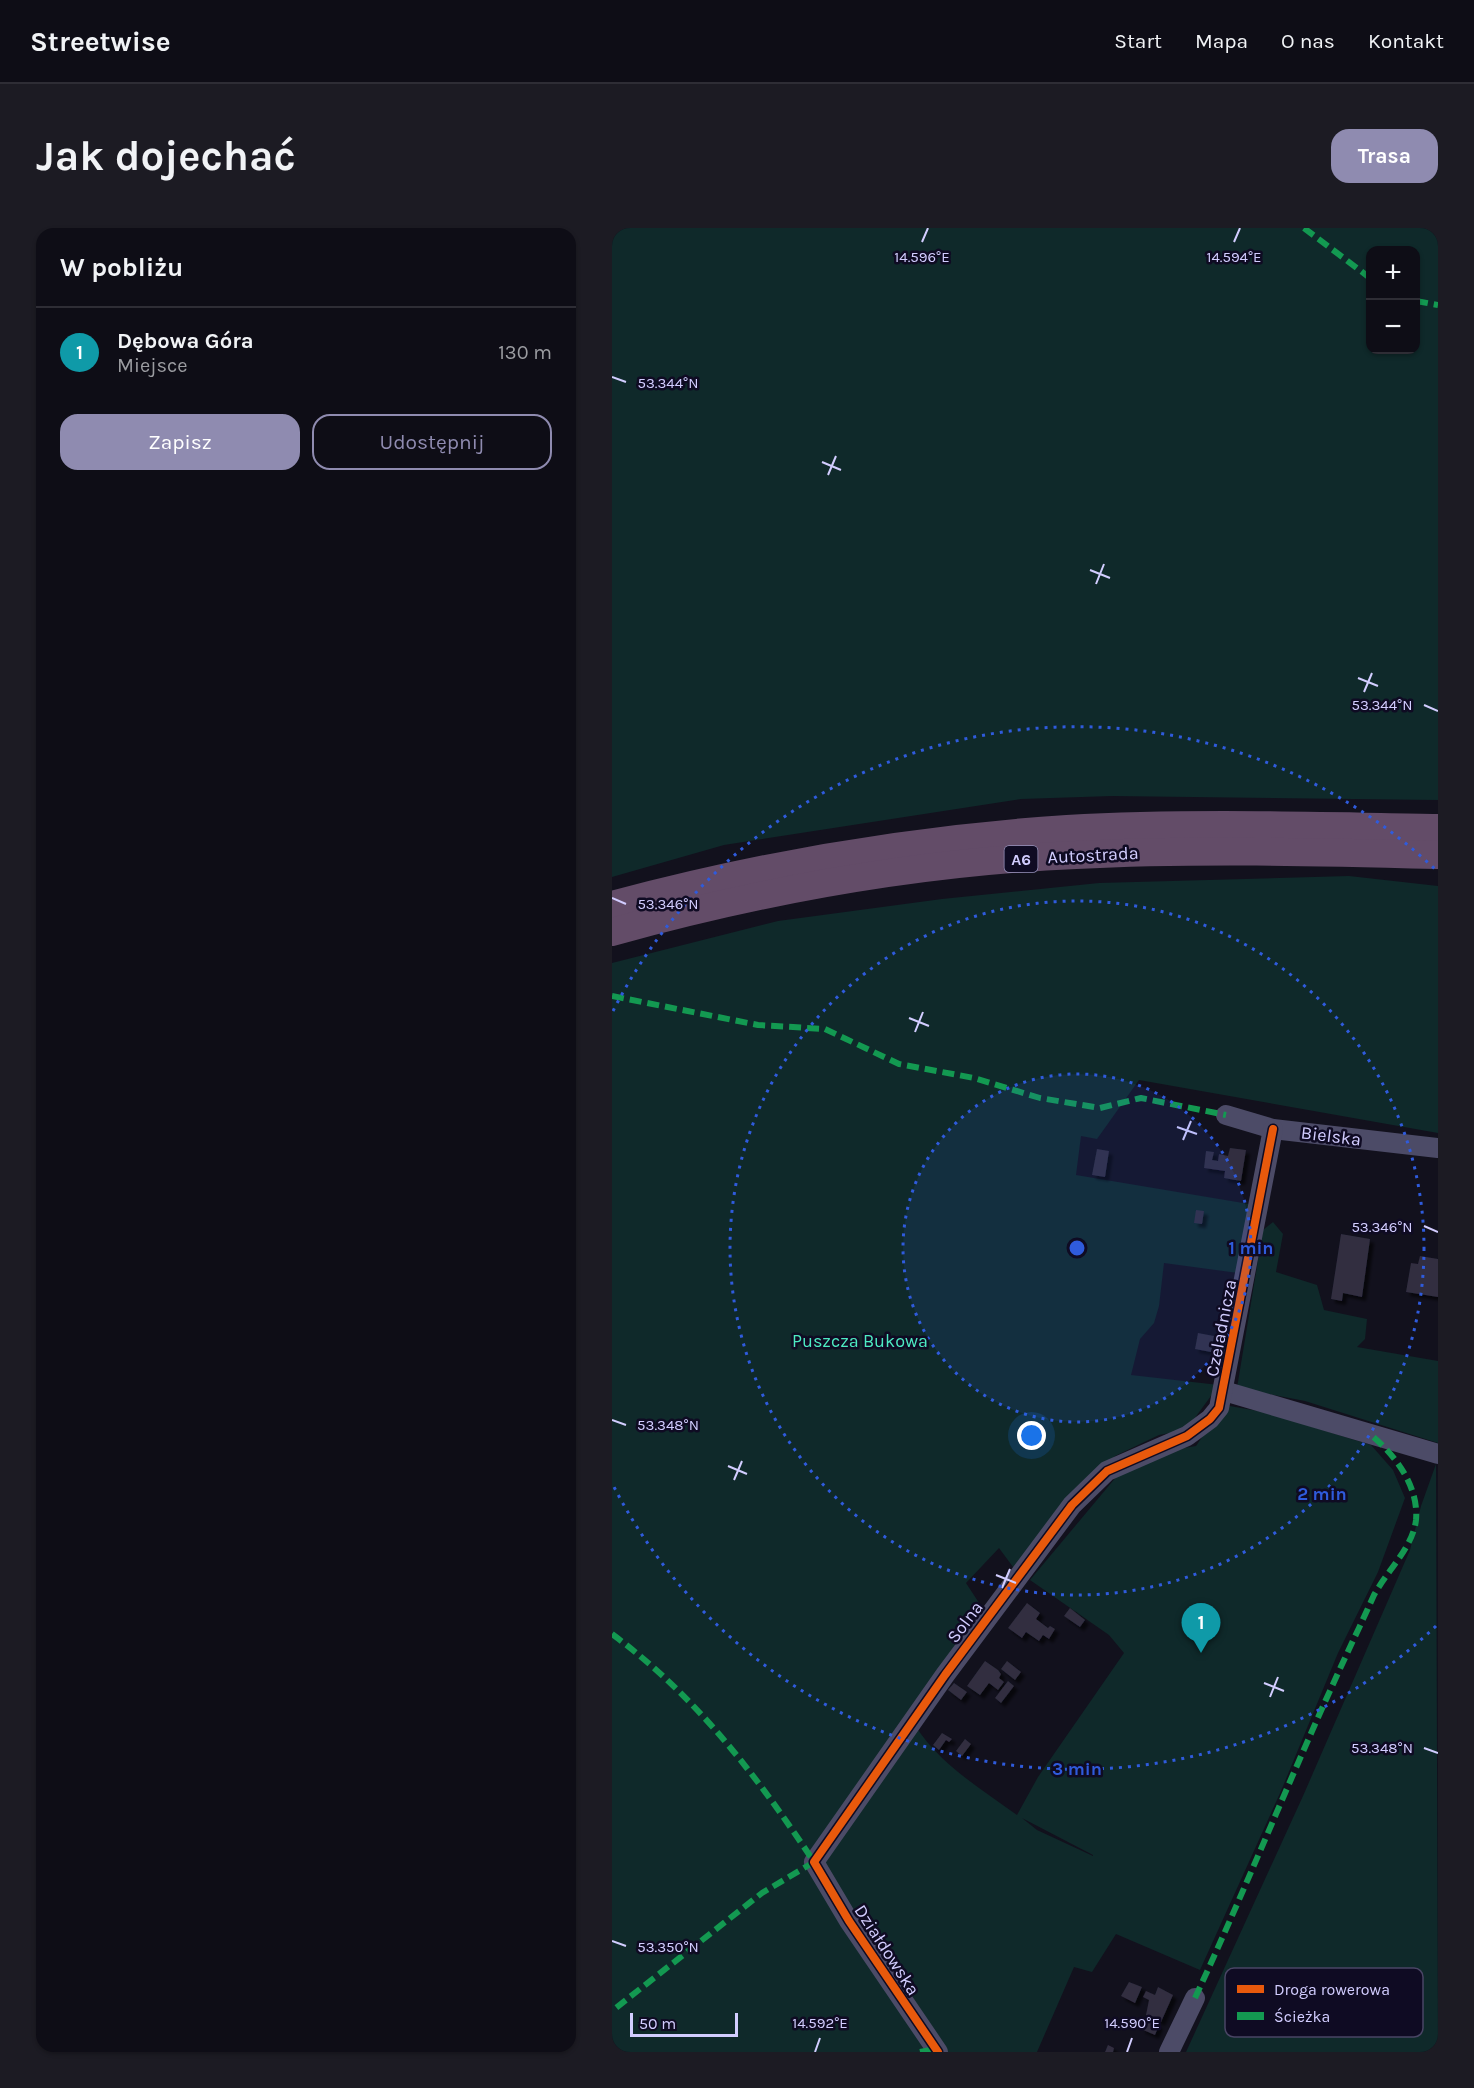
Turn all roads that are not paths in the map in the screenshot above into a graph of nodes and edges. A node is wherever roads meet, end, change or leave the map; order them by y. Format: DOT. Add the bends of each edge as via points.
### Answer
graph roads {
  1 [pos="1438,828"];
  2 [pos="1438,855"];
  3 [pos="612,905"];
  4 [pos="612,932"];
  5 [pos="1226,1115"];
  6 [pos="1273,1129"];
  7 [pos="1438,1148"];
  8 [pos="1224,1391"];
  9 [pos="1438,1454"];
  10 [pos="814,1862"];
  11 [pos="1194,1998"];
  12 [pos="938,2052"];
  13 [pos="1169,2052"];
  1 -- 3 [label="highway, Autostrada / A6" via="1153,826 988,835 799,862"];
  2 -- 4 [label="highway, Autostrada / A6" via="1153,852 995,861 812,885"];
  5 -- 6 [label="street, Bielska"];
  6 -- 7 [label="street, Bielska"];
  6 -- 8 [label="street, Czeladnicza"];
  8 -- 9 [label="street"];
  8 -- 10 [label="street, Solna" via="1219,1408 1199,1429 1107,1471 1072,1504 945,1674"];
  10 -- 12 [label="street, Działdowska"];
  11 -- 13 [label="street"];
}
